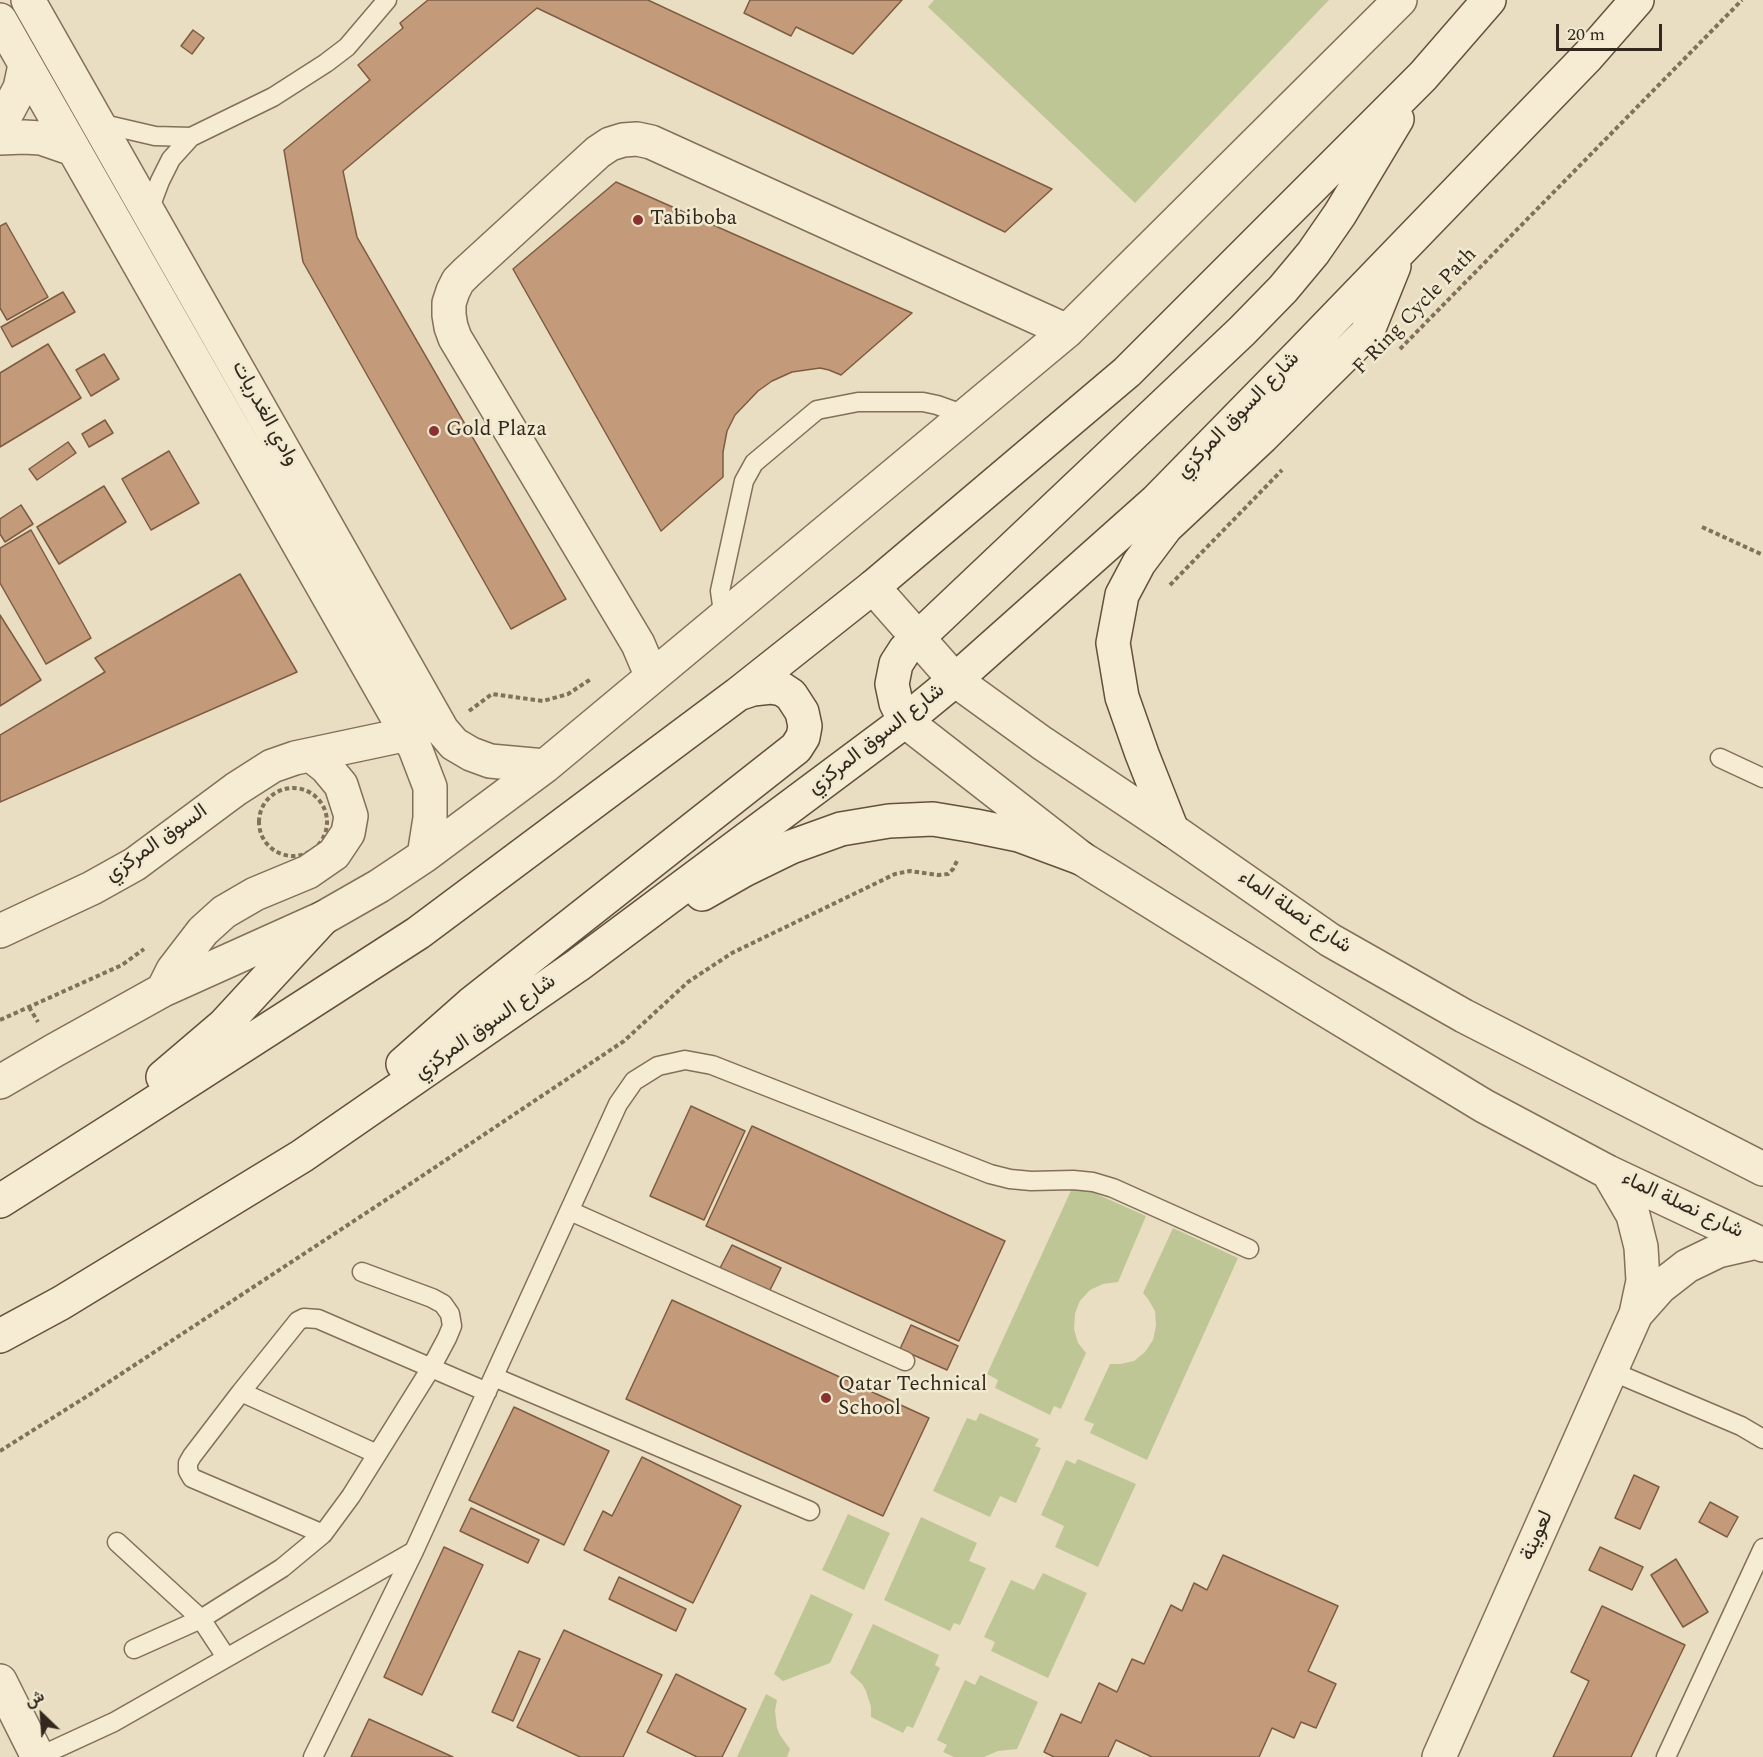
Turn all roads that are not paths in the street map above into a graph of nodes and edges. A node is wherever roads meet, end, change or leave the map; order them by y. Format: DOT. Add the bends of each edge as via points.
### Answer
graph roads {
  1 [pos="28,0"];
  2 [pos="387,0"];
  3 [pos="1400,0"];
  4 [pos="1490,0"];
  5 [pos="1637,0"];
  6 [pos="0,20"];
  7 [pos="25,65"];
  8 [pos="1423,76"];
  9 [pos="0,123"];
  10 [pos="99,123"];
  11 [pos="191,137"];
  12 [pos="0,138"];
  13 [pos="73,149"];
  14 [pos="149,210"];
  15 [pos="1401,248"];
  16 [pos="1067,331"];
  17 [pos="965,415"];
  18 [pos="873,587"];
  19 [pos="726,615"];
  20 [pos="918,637"];
  21 [pos="652,677"];
  22 [pos="955,680"];
  23 [pos="738,694"];
  24 [pos="905,721"];
  25 [pos="408,734"];
  26 [pos="311,755"];
  27 [pos="1720,758"];
  28 [pos="546,766"];
  29 [pos="1763,778"];
  30 [pos="1172,830"];
  31 [pos="424,856"];
  32 [pos="1081,858"];
  33 [pos="322,918"];
  34 [pos="0,931"];
  35 [pos="578,965"];
  36 [pos="163,990"];
  37 [pos="0,1082"];
  38 [pos="123,1123"];
  39 [pos="302,1156"];
  40 [pos="1763,1169"];
  41 [pos="1608,1172"];
  42 [pos="0,1201"];
  43 [pos="570,1211"];
  44 [pos="1760,1243"];
  45 [pos="1249,1249"];
  46 [pos="362,1272"];
  47 [pos="1636,1314"];
  48 [pos="0,1336"];
  49 [pos="905,1361"];
  50 [pos="431,1368"];
  51 [pos="1611,1371"];
  52 [pos="490,1384"];
  53 [pos="241,1392"];
  54 [pos="1763,1439"];
  55 [pos="376,1454"];
  56 [pos="810,1511"];
  57 [pos="324,1534"];
  58 [pos="117,1542"];
  59 [pos="1763,1548"];
  60 [pos="414,1551"];
  61 [pos="201,1619"];
  62 [pos="134,1649"];
  63 [pos="226,1658"];
  64 [pos="0,1681"];
  65 [pos="38,1757"];
  66 [pos="313,1757"];
  67 [pos="1439,1757"];
  68 [pos="1666,1757"];
  1 -- 10 [label="street, وادي الغدريات"];
  2 -- 11 [label="lane" via="347,47 326,63 273,96"];
  3 -- 16 [label="street"];
  4 -- 8 [label="street"];
  5 -- 15 [label="street, شارع السوق المركزي" via="1588,56"];
  6 -- 7 [label="street, وادي الغدريات"];
  7 -- 9 [label="street" via="20,88"];
  7 -- 13 [label="street, وادي الغدريات"];
  8 -- 18 [label="street" via="1127,372"];
  8 -- 20 [label="street" via="1340,214 1283,289"];
  10 -- 11 [label="lane" via="155,136"];
  10 -- 14 [label="street, وادي الغدريات"];
  11 -- 14 [label="lane" via="171,159"];
  12 -- 13 [label="street" via="41,138"];
  13 -- 25 [label="street, وادي الغدريات"];
  14 -- 28 [label="street, وادي الغدريات" via="442,730 454,744 490,761"];
  15 -- 22 [label="street, شارع السوق المركزي" via="1156,501"];
  15 -- 30 [label="street" via="1367,333 1167,527 1138,563 1122,595 1113,643 1122,697"];
  16 -- 17 [label="street"];
  16 -- 21 [label="street" via="651,142 623,140 598,152 458,281 449,303 449,315 455,338 638,644"];
  17 -- 19 [label="street"];
  17 -- 19 [label="lane" via="923,402 858,402 817,410 754,464 744,481 720,591"];
  18 -- 20 [label="street, شارع نصلة الماء"];
  18 -- 23 [label="street"];
  19 -- 21 [label="street"];
  20 -- 22 [label="street, شارع نصلة الماء"];
  20 -- 24 [label="street" via="900,657 892,677 894,698"];
  21 -- 28 [label="street"];
  22 -- 24 [label="street, شارع السوق المركزي"];
  22 -- 30 [label="street, شارع نصلة الماء"];
  23 -- 38 [label="street" via="418,933"];
  23 -- 39 [label="street" via="771,687 791,695 802,712 805,726 796,748 471,1004"];
  24 -- 32 [label="street, شارع نصلة الماء"];
  24 -- 35 [label="street, شارع السوق المركزي"];
  25 -- 26 [label="street, السوق المركزي"];
  25 -- 31 [label="street, وادي الغدريات" via="430,787"];
  26 -- 34 [label="street, السوق المركزي" via="272,766 135,864"];
  26 -- 36 [label="street" via="341,785 351,816 348,834 334,854 308,872 224,912 203,931"];
  27 -- 29 [label="lane"];
  28 -- 31 [label="street"];
  30 -- 40 [label="street, شارع نصلة الماء" via="1330,940 1464,1016"];
  31 -- 33 [label="street"];
  32 -- 35 [label="street" via="1019,835 933,819 841,829 744,870"];
  32 -- 41 [label="street, شارع نصلة الماء" via="1484,1106"];
  33 -- 36 [label="street"];
  33 -- 38 [label="street" via="224,1025 168,1072"];
  35 -- 39 [label="street, شارع السوق المركزي"];
  36 -- 37 [label="street"];
  38 -- 42 [label="street"];
  39 -- 48 [label="street, شارع السوق المركزي" via="61,1304"];
  41 -- 44 [label="street, شارع نصلة الماء"];
  41 -- 47 [label="street, لعوينة" via="1633,1215 1641,1247 1643,1281"];
  43 -- 45 [label="lane" via="618,1104 634,1081 658,1066 685,1060 712,1065 990,1174 1031,1181 1093,1182 1113,1188"];
  43 -- 49 [label="lane"];
  43 -- 52 [label="lane"];
  44 -- 47 [label="street, لعوينة" via="1718,1251 1687,1266 1660,1287"];
  46 -- 50 [label="lane" via="432,1298 447,1309 452,1326"];
  47 -- 51 [label="street, لعوينة"];
  50 -- 52 [label="lane"];
  50 -- 53 [label="lane" via="318,1319 304,1318 293,1326"];
  50 -- 55 [label="lane"];
  51 -- 54 [label="lane"];
  51 -- 67 [label="street, لعوينة"];
  52 -- 56 [label="lane"];
  52 -- 60 [label="lane"];
  53 -- 55 [label="lane"];
  53 -- 57 [label="lane" via="188,1463 192,1478"];
  55 -- 57 [label="lane"];
  57 -- 61 [label="lane" via="282,1568"];
  58 -- 61 [label="lane"];
  59 -- 68 [label="lane"];
  60 -- 63 [label="lane"];
  60 -- 66 [label="lane"];
  61 -- 62 [label="lane"];
  61 -- 63 [label="lane"];
  63 -- 65 [label="lane" via="114,1722"];
  64 -- 65 [label="street"];
}
